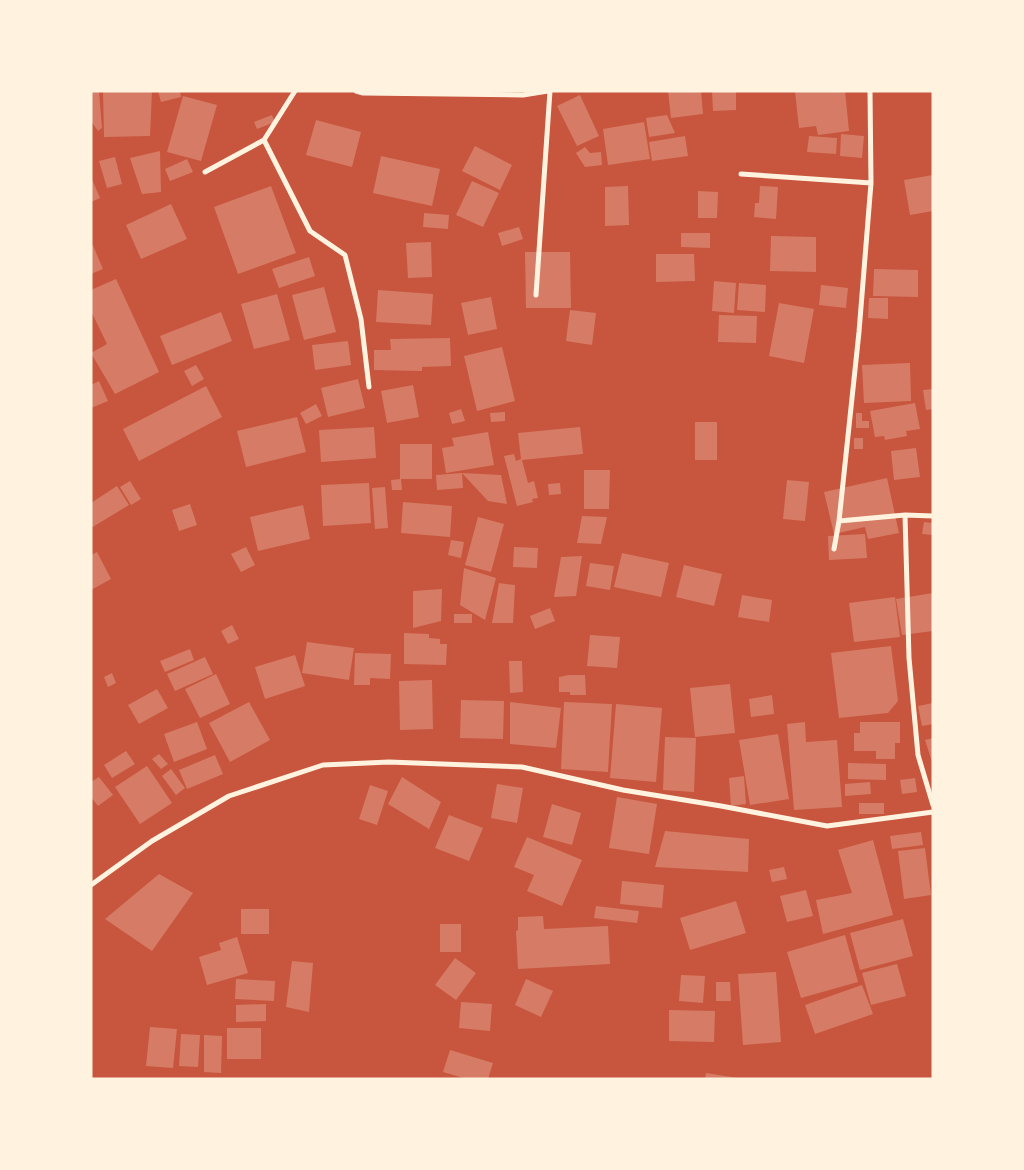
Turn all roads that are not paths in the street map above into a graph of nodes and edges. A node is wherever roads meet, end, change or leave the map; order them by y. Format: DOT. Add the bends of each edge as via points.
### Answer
graph roads {
  1 [pos="295,91"];
  2 [pos="356,91"];
  3 [pos="549,91"];
  4 [pos="870,91"];
  5 [pos="264,140"];
  6 [pos="205,172"];
  7 [pos="741,174"];
  8 [pos="871,183"];
  9 [pos="536,295"];
  10 [pos="369,387"];
  11 [pos="905,515"];
  12 [pos="933,516"];
  13 [pos="839,521"];
  14 [pos="834,549"];
  15 [pos="933,805"];
  16 [pos="933,812"];
  17 [pos="91,885"];
  1 -- 5 [label="street"];
  2 -- 3 [label="street" via="523,95"];
  3 -- 9 [label="street"];
  4 -- 8 [label="street"];
  5 -- 6 [label="street"];
  5 -- 10 [label="street" via="310,231 345,255 361,319"];
  7 -- 8 [label="street"];
  8 -- 13 [label="street"];
  11 -- 12 [label="street"];
  11 -- 13 [label="street"];
  11 -- 15 [label="street" via="910,668 918,755"];
  13 -- 14 [label="street"];
  16 -- 17 [label="street" via="827,826 622,790 522,767 389,762 324,765 229,796 152,841"];
}
